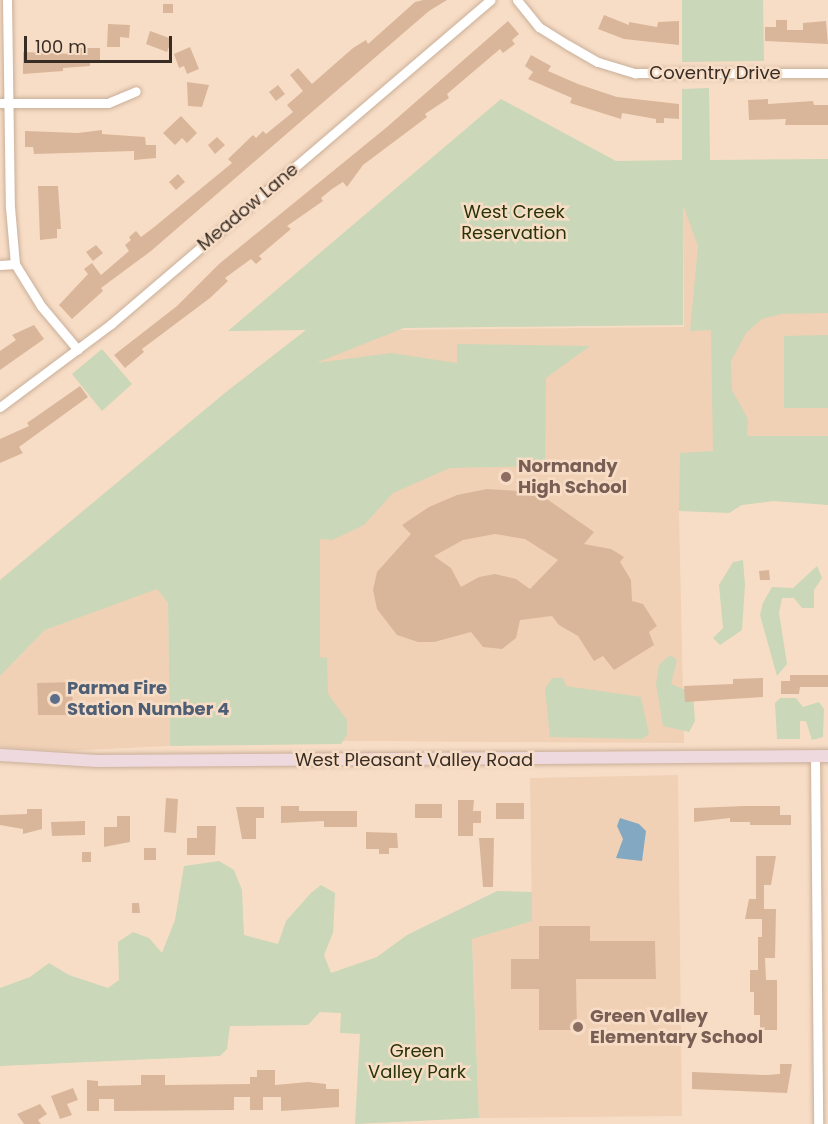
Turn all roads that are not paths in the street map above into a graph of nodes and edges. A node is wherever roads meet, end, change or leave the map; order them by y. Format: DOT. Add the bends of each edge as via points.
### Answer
graph roads {
  1 [pos="7,0"];
  2 [pos="491,0"];
  3 [pos="517,0"];
  4 [pos="828,73"];
  5 [pos="136,91"];
  6 [pos="4,103"];
  7 [pos="15,264"];
  8 [pos="0,265"];
  9 [pos="78,350"];
  10 [pos="0,407"];
  11 [pos="0,755"];
  12 [pos="822,756"];
  13 [pos="818,1124"];
  1 -- 6 [label="street"];
  2 -- 9 [label="street, Meadow Lane"];
  3 -- 4 [label="street, Coventry Drive" via="539,27 568,45 598,62 634,72"];
  5 -- 6 [label="street" via="108,103"];
  6 -- 7 [label="street"];
  7 -- 8 [label="street"];
  7 -- 9 [label="street" via="41,306"];
  9 -- 10 [label="street, Meadow Lane"];
  11 -- 12 [label="main road, West Pleasant Valley Road" via="87,761"];
  12 -- 13 [label="street"];
}
